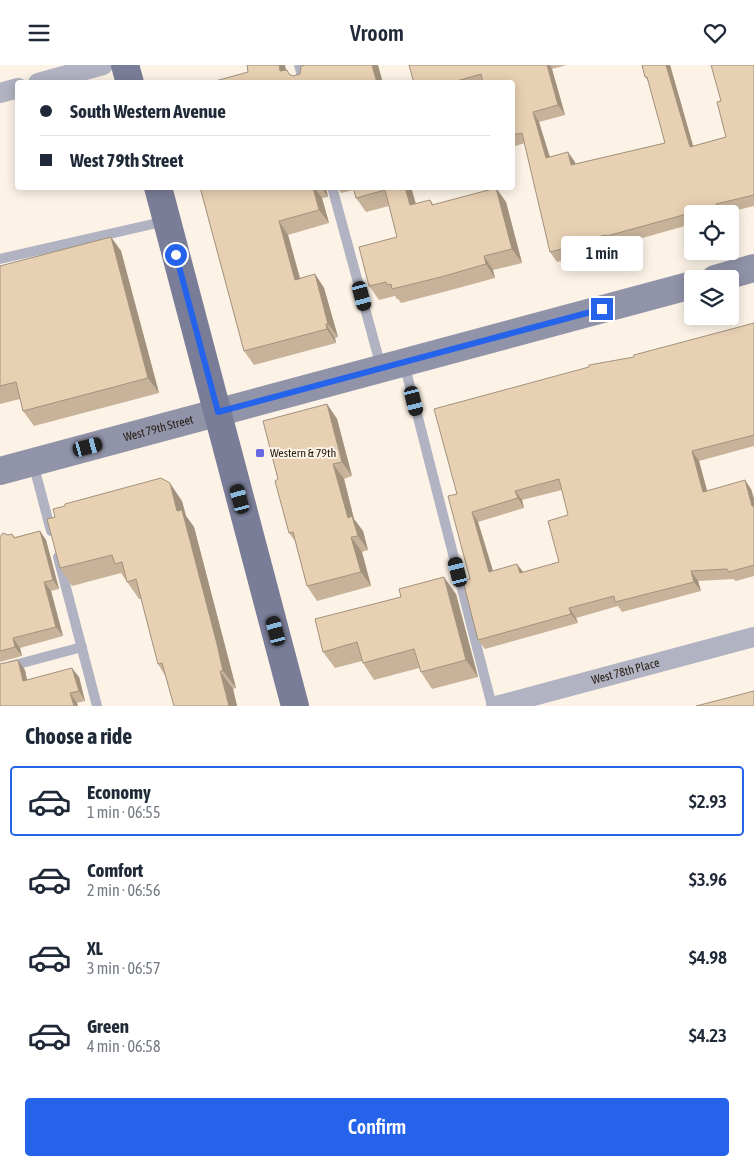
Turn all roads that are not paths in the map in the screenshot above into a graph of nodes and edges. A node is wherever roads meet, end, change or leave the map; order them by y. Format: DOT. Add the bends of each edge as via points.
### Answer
graph roads {
  1 [pos="103,65"];
  2 [pos="125,65"];
  3 [pos="299,65"];
  4 [pos="49,80"];
  5 [pos="129,80"];
  6 [pos="303,80"];
  7 [pos="15,89"];
  8 [pos="0,93"];
  9 [pos="159,190"];
  10 [pos="333,190"];
  11 [pos="167,221"];
  12 [pos="0,259"];
  13 [pos="754,268"];
  14 [pos="739,272"];
  15 [pos="684,287"];
  16 [pos="393,365"];
  17 [pos="218,412"];
  18 [pos="33,462"];
  19 [pos="0,471"];
  20 [pos="754,637"];
  21 [pos="82,647"];
  22 [pos="0,669"];
  23 [pos="97,706"];
  24 [pos="295,706"];
  25 [pos="492,706"];
  26 [pos="496,706"];
  1 -- 4 [label="street"];
  2 -- 5 [label="main road"];
  3 -- 6 [label="lane"];
  7 -- 8 [label="street"];
  9 -- 11 [label="main road"];
  10 -- 16 [label="lane"];
  11 -- 12 [label="lane"];
  11 -- 17 [label="main road"];
  13 -- 14 [label="street"];
  15 -- 16 [label="street, West 79th Street"];
  16 -- 17 [label="street, West 79th Street"];
  16 -- 25 [label="lane"];
  17 -- 18 [label="street, West 79th Street"];
  17 -- 24 [label="main road"];
  18 -- 19 [label="street, West 79th Street"];
  18 -- 21 [label="lane"];
  20 -- 26 [label="street, West 78th Place"];
  21 -- 22 [label="lane"];
  21 -- 23 [label="lane"];
}
